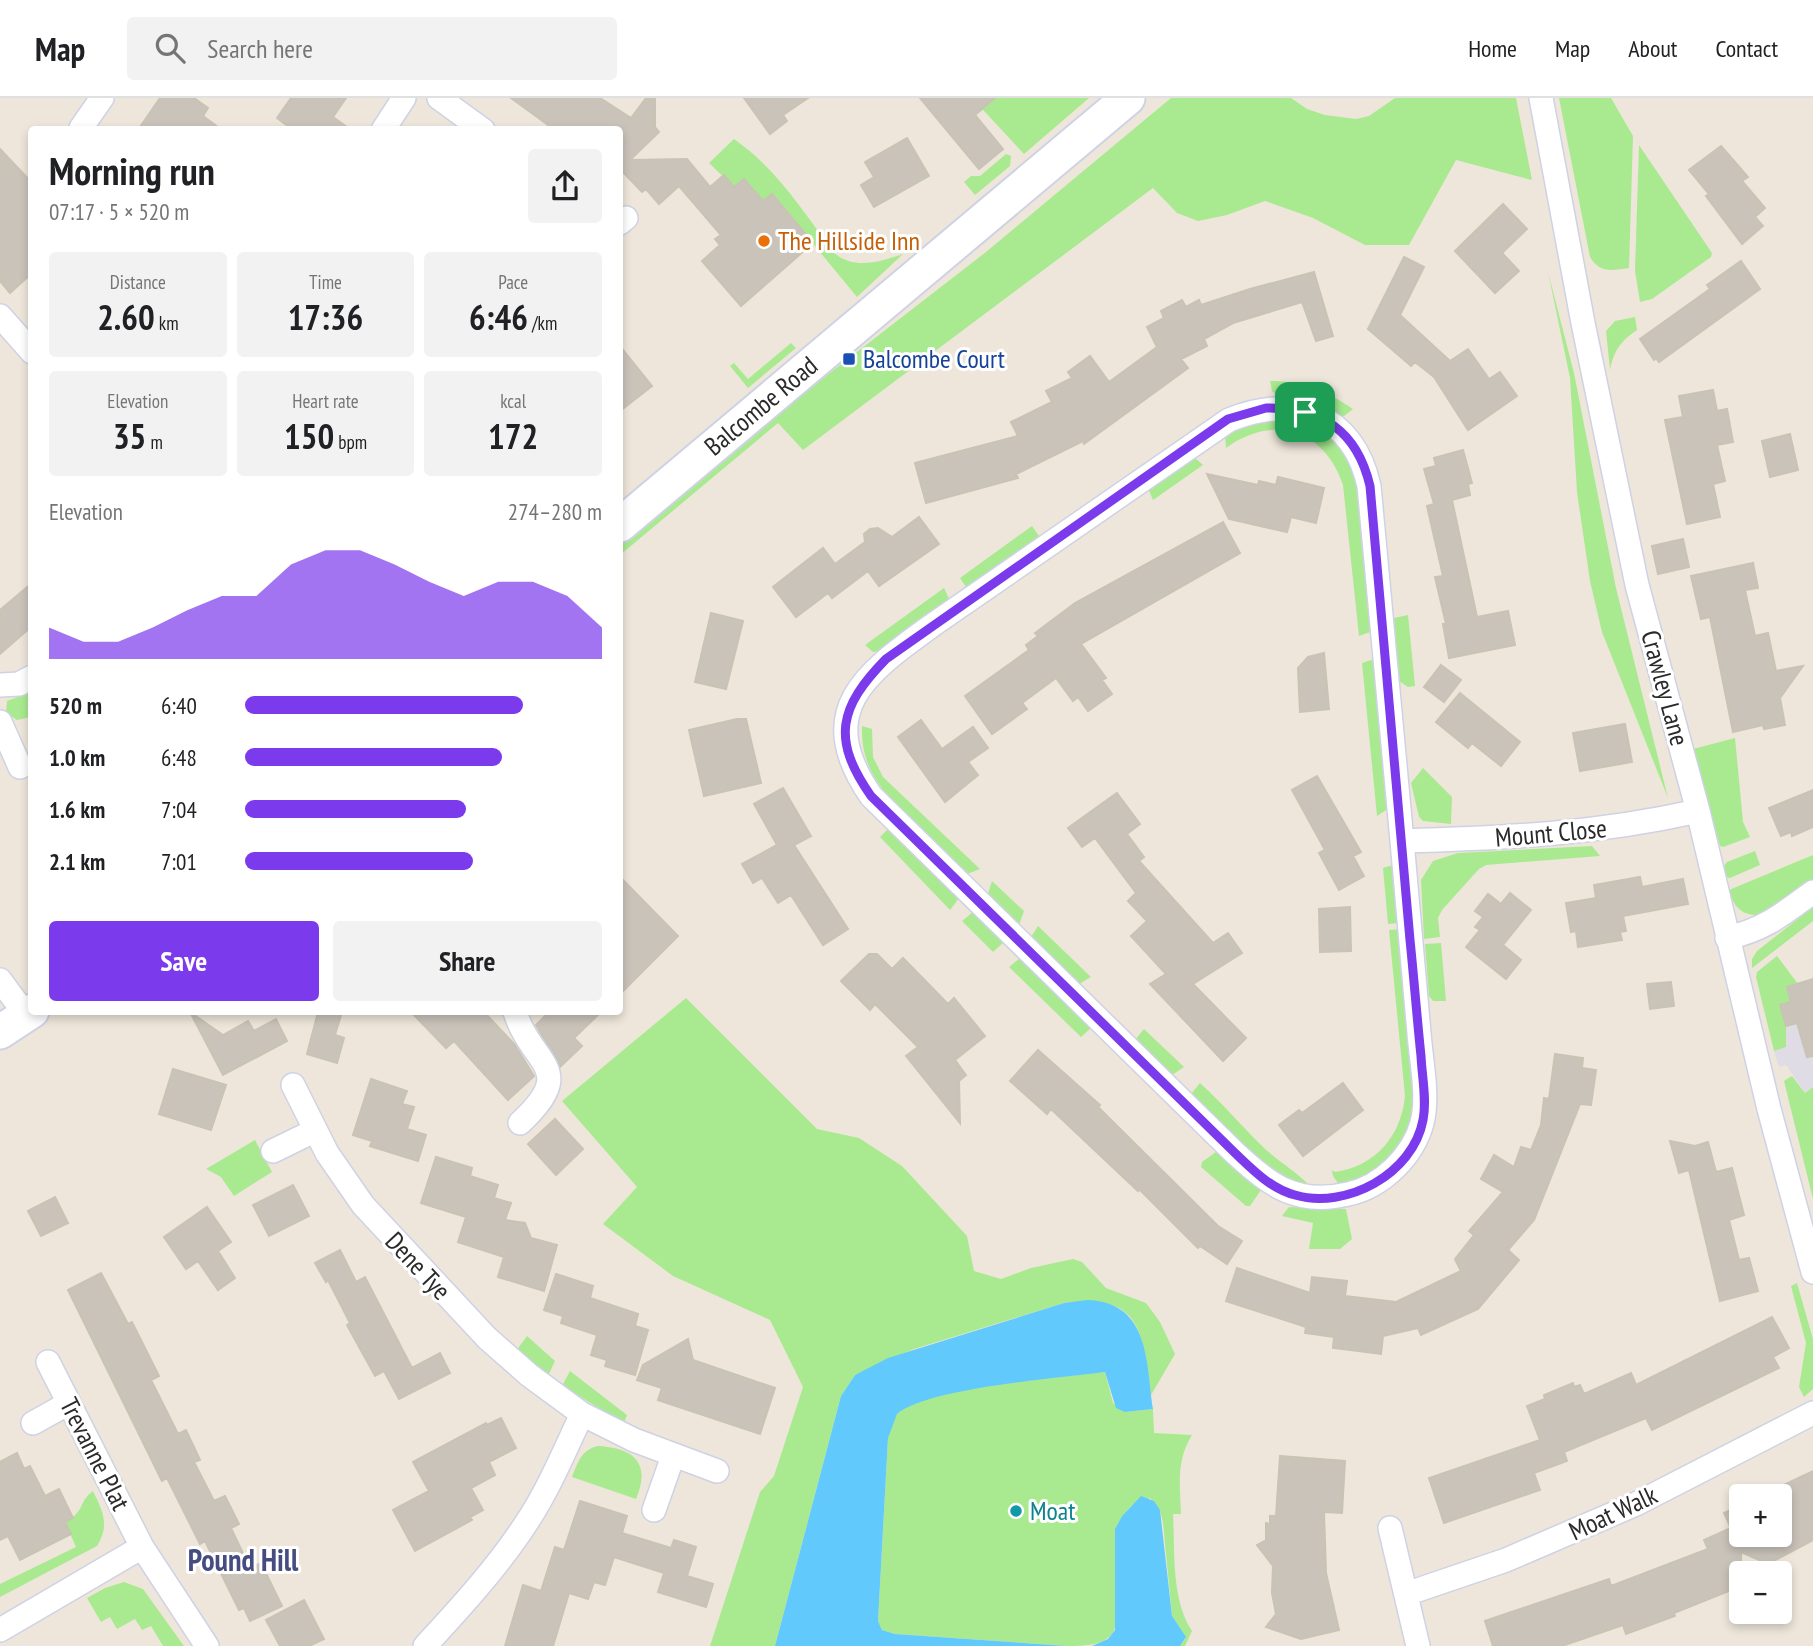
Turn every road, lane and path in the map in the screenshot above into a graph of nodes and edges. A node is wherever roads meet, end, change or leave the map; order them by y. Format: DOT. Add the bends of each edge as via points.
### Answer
graph roads {
  1 [pos="102,98"];
  2 [pos="404,98"];
  3 [pos="439,98"];
  4 [pos="1128,98"];
  5 [pos="1541,98"];
  6 [pos="82,126"];
  7 [pos="386,126"];
  8 [pos="478,126"];
  9 [pos="0,316"];
  10 [pos="26,336"];
  11 [pos="623,522"];
  12 [pos="28,679"];
  13 [pos="0,685"];
  14 [pos="0,722"];
  15 [pos="17,768"];
  16 [pos="1698,811"];
  17 [pos="1402,841"];
  18 [pos="1813,892"];
  19 [pos="1727,939"];
  20 [pos="0,980"];
  21 [pos="516,1015"];
  22 [pos="19,1019"];
  23 [pos="293,1085"];
  24 [pos="520,1123"];
  25 [pos="314,1131"];
  26 [pos="273,1151"];
  27 [pos="1813,1272"];
  28 [pos="48,1362"];
  29 [pos="69,1403"];
  30 [pos="1813,1413"];
  31 [pos="582,1414"];
  32 [pos="33,1423"];
  33 [pos="673,1456"];
  34 [pos="717,1471"];
  35 [pos="654,1510"];
  36 [pos="1390,1528"];
  37 [pos="142,1546"];
  38 [pos="1406,1594"];
  39 [pos="0,1630"];
  40 [pos="207,1646"];
  41 [pos="425,1646"];
  42 [pos="1418,1646"];
  1 -- 6 [label="street"];
  2 -- 7 [label="street"];
  3 -- 8 [label="street"];
  4 -- 11 [label="main road, Balcombe Road"];
  5 -- 16 [label="street, Crawley Lane" via="1637,585"];
  9 -- 10 [label="street"];
  12 -- 13 [label="street"];
  14 -- 15 [label="street"];
  16 -- 17 [label="street, Mount Close" via="1596,831"];
  16 -- 19 [label="street, Crawley Lane"];
  17 -- 17 [label="street" via="1370,486 1364,462 1338,428 1322,418 1286,408 1266,408 1228,419 934,624 865,680 845,720 851,763 871,796 1235,1153 1275,1187 1295,1195 1336,1197 1375,1184 1404,1157 1423,1120"];
  18 -- 19 [label="street" via="1770,924"];
  19 -- 27 [label="street, Crawley Lane"];
  20 -- 22 [label="street"];
  21 -- 24 [label="street" via="550,1077 544,1099"];
  23 -- 25 [label="street, Dene Tye"];
  25 -- 26 [label="street"];
  25 -- 31 [label="street, Dene Tye" via="341,1176 399,1246 488,1338"];
  28 -- 29 [label="street, Trevanne Plat"];
  29 -- 32 [label="street"];
  29 -- 37 [label="street, Trevanne Plat"];
  30 -- 38 [label="street, Moat Walk" via="1636,1504 1506,1560"];
  31 -- 33 [label="street, Dene Tye"];
  31 -- 41 [label="street" via="526,1523 471,1596"];
  33 -- 34 [label="street, Dene Tye"];
  33 -- 35 [label="street"];
  36 -- 38 [label="street"];
  37 -- 39 [label="street"];
  37 -- 40 [label="street, Trevanne Plat"];
  38 -- 42 [label="street"];
}
